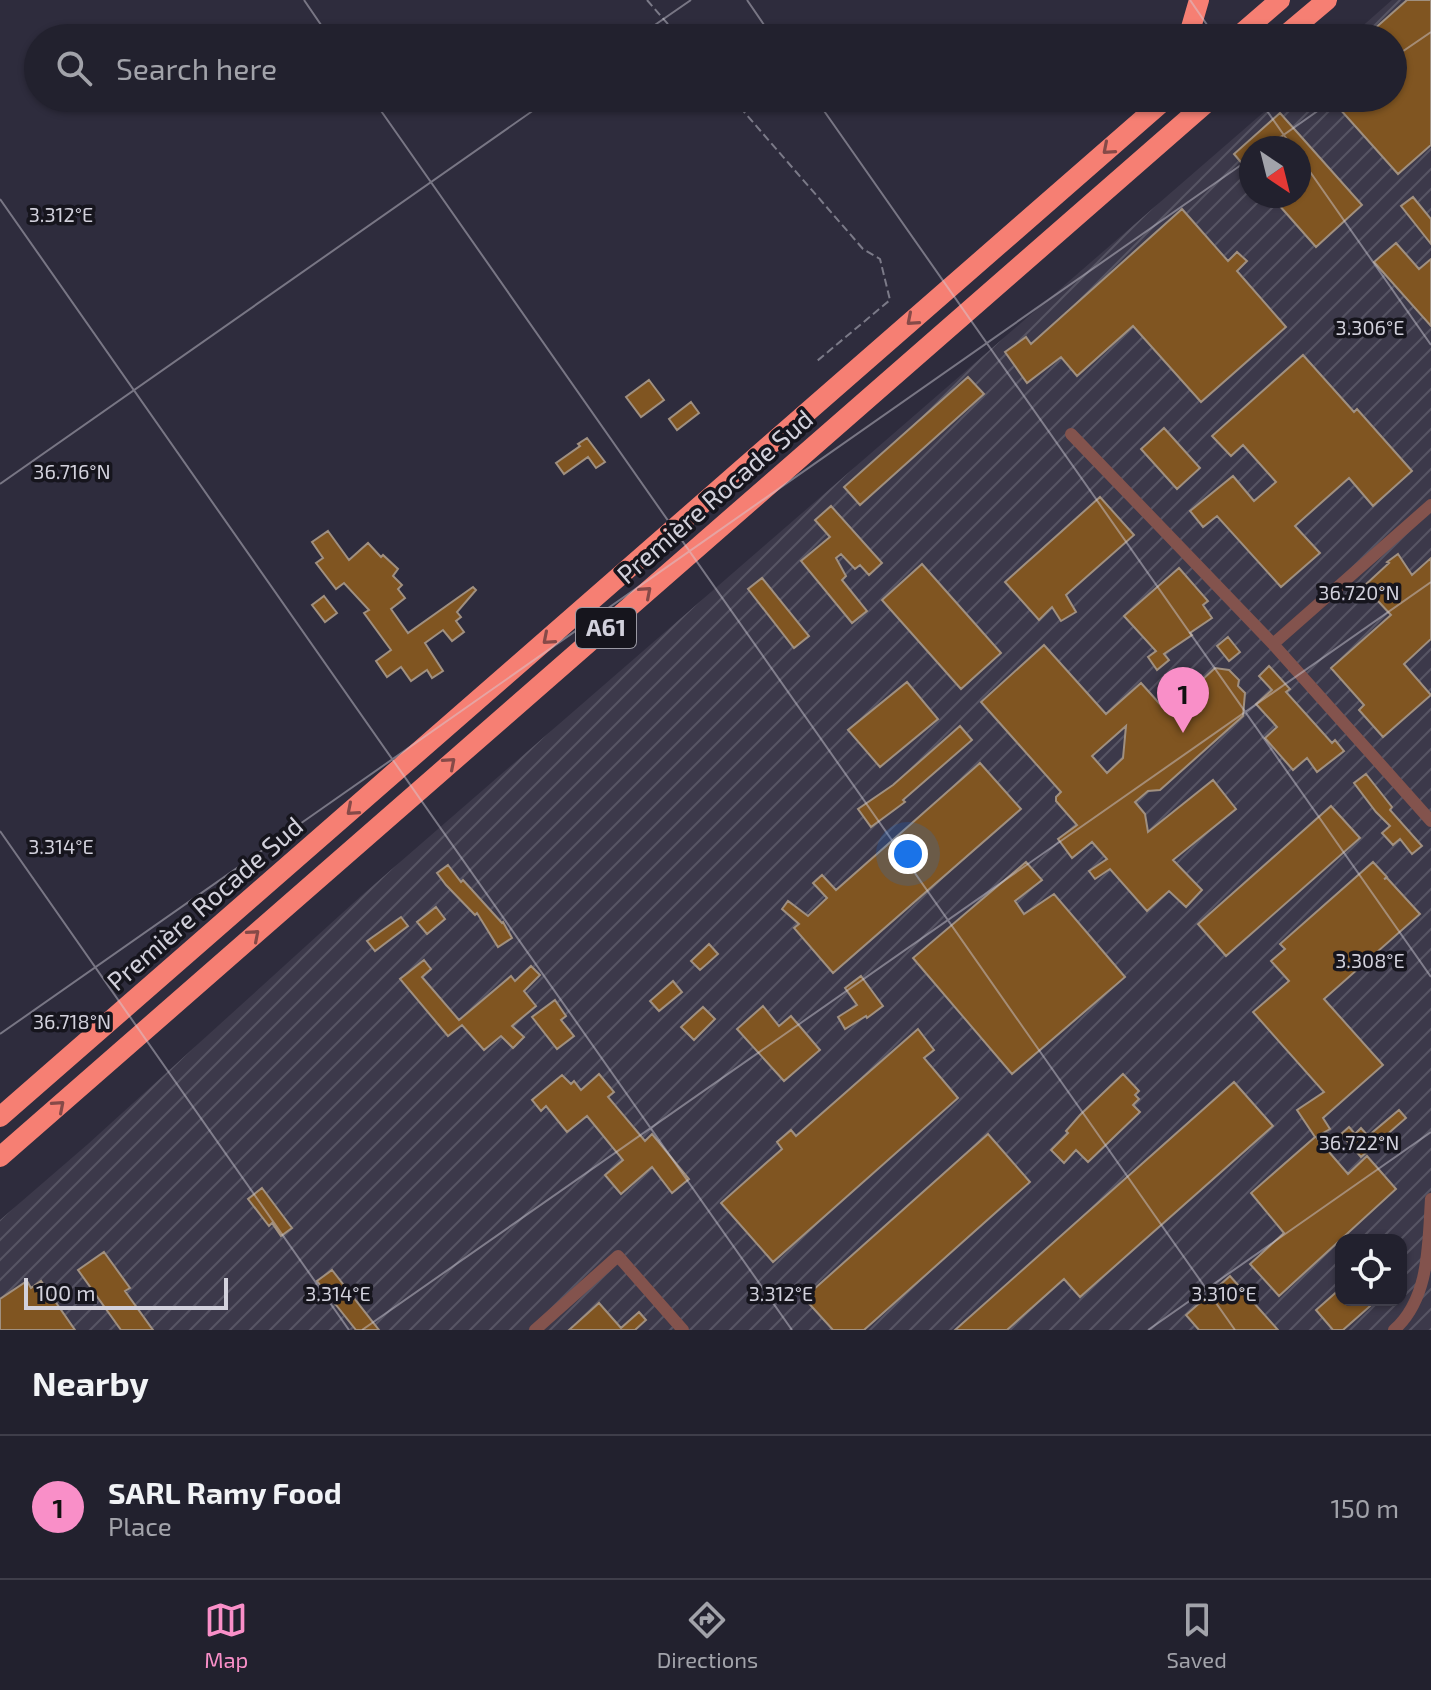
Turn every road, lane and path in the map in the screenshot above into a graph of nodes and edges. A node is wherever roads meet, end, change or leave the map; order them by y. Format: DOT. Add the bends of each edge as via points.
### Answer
graph roads {
  1 [pos="647,0"];
  2 [pos="1199,0"];
  3 [pos="1280,0"];
  4 [pos="1327,0"];
  5 [pos="668,24"];
  6 [pos="1192,24"];
  7 [pos="1252,24"];
  8 [pos="1299,24"];
  9 [pos="744,112"];
  10 [pos="1146,112"];
  11 [pos="1150,112"];
  12 [pos="1196,112"];
  13 [pos="1143,118"];
  14 [pos="817,361"];
  15 [pos="1071,434"];
  16 [pos="1431,505"];
  17 [pos="1273,644"];
  18 [pos="1429,814"];
  19 [pos="0,1117"];
  20 [pos="0,1157"];
  21 [pos="1431,1199"];
  22 [pos="1431,1209"];
  23 [pos="535,1330"];
  24 [pos="683,1330"];
  25 [pos="1394,1330"];
  1 -- 5 [label="path"];
  2 -- 6 [label="highway"];
  3 -- 7 [label="highway"];
  4 -- 8 [label="highway"];
  9 -- 14 [label="path" via="863,249 880,259 890,300"];
  10 -- 13 [label="highway"];
  11 -- 13 [label="highway, Première Rocade Sud / A61"];
  20 -- 12 [label="highway, Première Rocade Sud / A61, one-way"];
  13 -- 19 [label="highway, Première Rocade Sud / A61, one-way"];
  15 -- 17 [label="street"];
  16 -- 17 [label="street"];
  17 -- 18 [label="street"];
  21 -- 22 [label="street"];
  22 -- 25 [label="street" via="1425,1273 1415,1303"];
  23 -- 24 [label="street" via="618,1256"];
}
